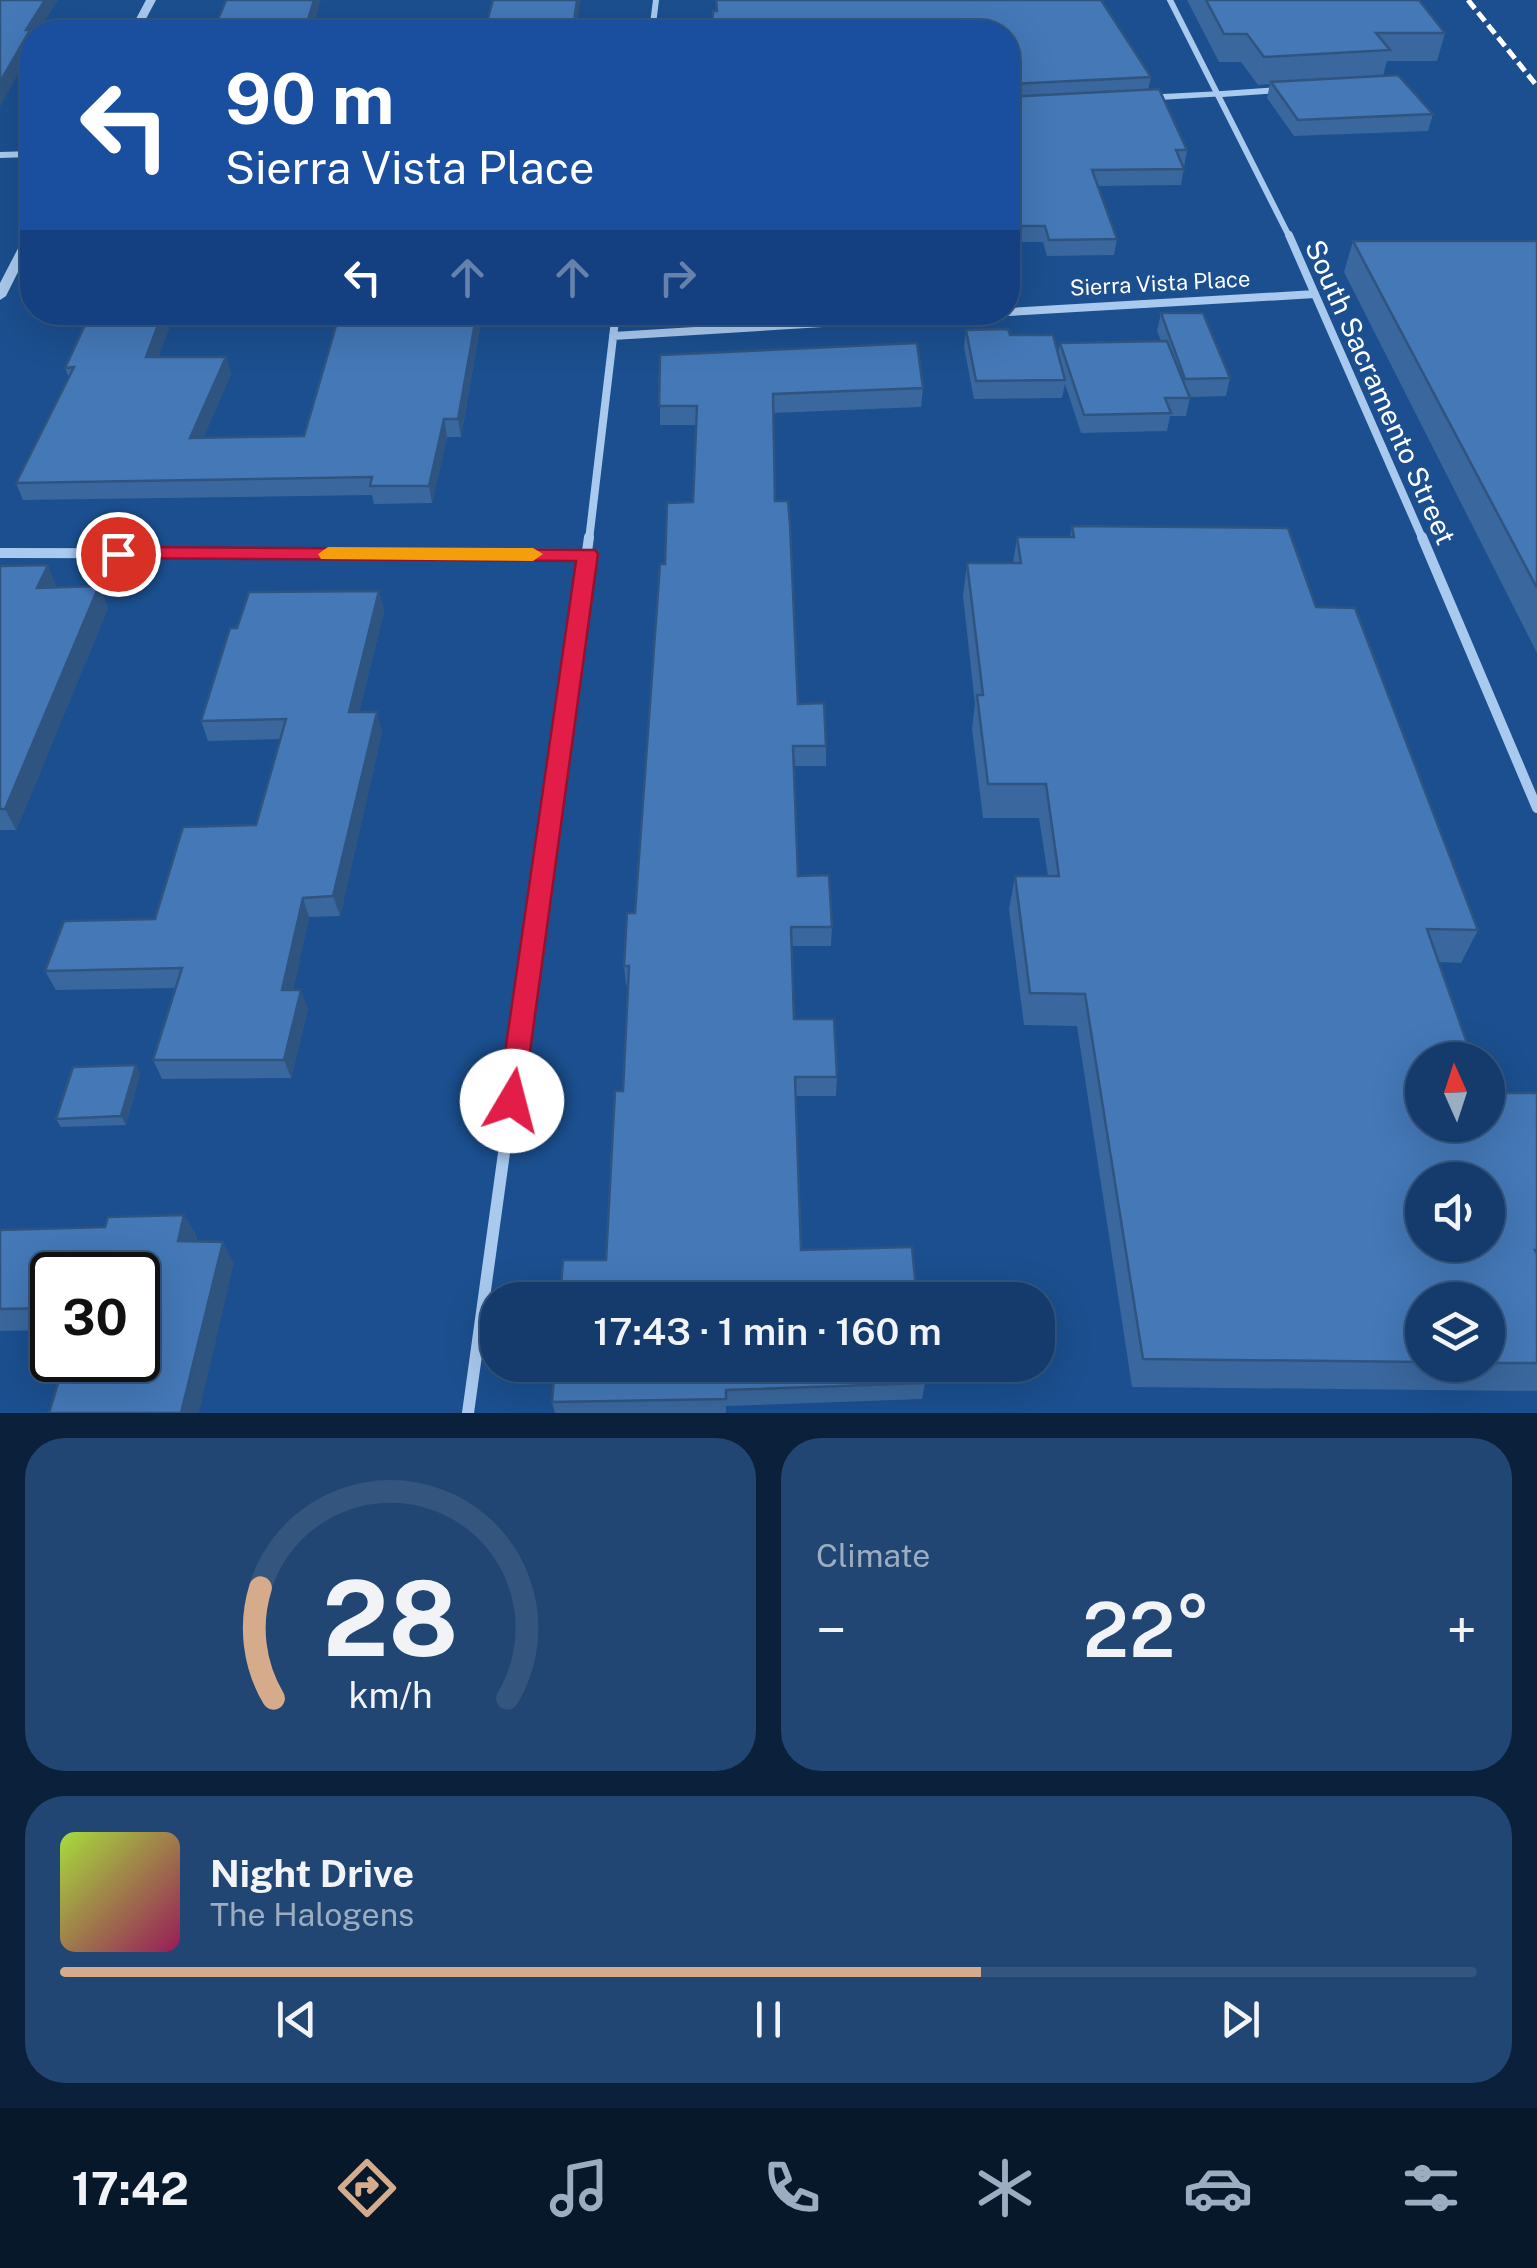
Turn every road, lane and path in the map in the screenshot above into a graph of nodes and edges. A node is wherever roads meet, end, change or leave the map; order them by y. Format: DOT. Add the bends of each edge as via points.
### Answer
graph roads {
  1 [pos="1170,0"];
  2 [pos="1298,90"];
  3 [pos="1222,94"];
  4 [pos="1135,99"];
  5 [pos="20,257"];
  6 [pos="1315,294"];
  7 [pos="0,296"];
  8 [pos="1020,311"];
  9 [pos="614,325"];
  10 [pos="792,325"];
  11 [pos="613,336"];
  12 [pos="0,554"];
  13 [pos="588,554"];
  14 [pos="1537,808"];
  15 [pos="468,1413"];
  1 -- 3 [label="street, South Sacramento Street"];
  2 -- 3 [label="street"];
  3 -- 4 [label="street"];
  3 -- 6 [label="street, South Sacramento Street"];
  5 -- 7 [label="street"];
  6 -- 8 [label="street, Sierra Vista Place"];
  6 -- 14 [label="street, South Sacramento Street"];
  9 -- 11 [label="street"];
  10 -- 11 [label="street, Sierra Vista Place"];
  11 -- 13 [label="street"];
  12 -- 13 [label="street"];
  13 -- 15 [label="street"];
}
